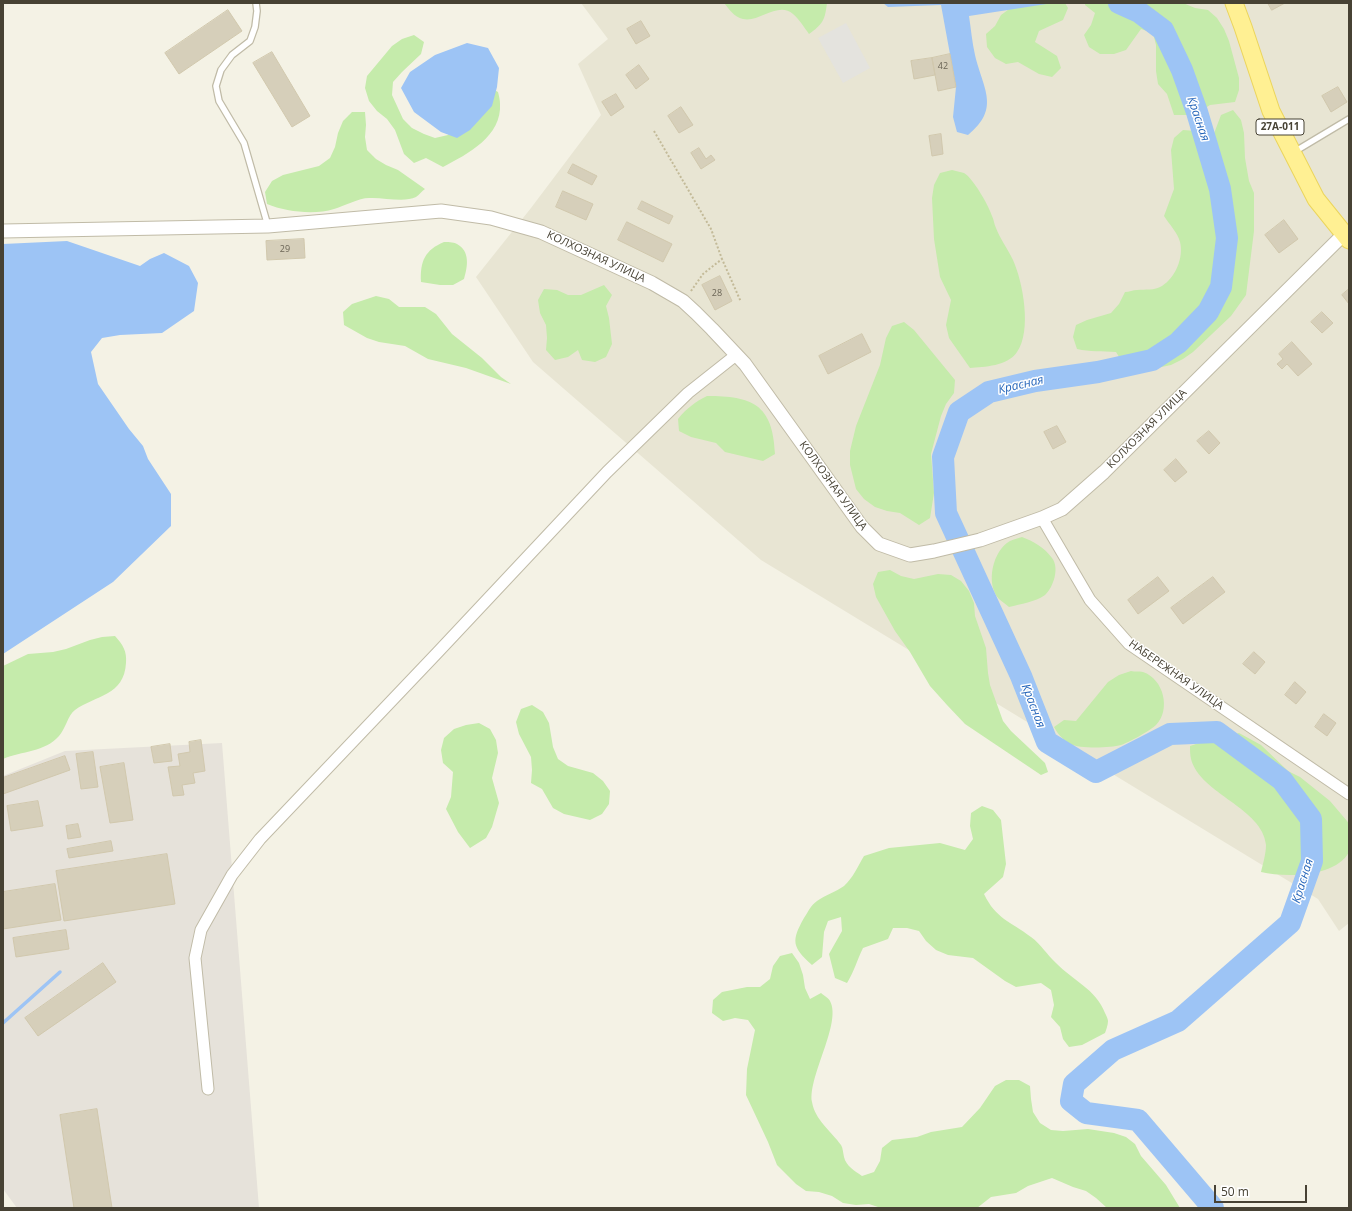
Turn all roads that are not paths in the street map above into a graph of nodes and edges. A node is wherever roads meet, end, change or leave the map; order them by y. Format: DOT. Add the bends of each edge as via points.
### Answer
graph roads {
  1 [pos="256,3"];
  2 [pos="1234,3"];
  3 [pos="1349,119"];
  4 [pos="1293,152"];
  5 [pos="268,226"];
  6 [pos="3,231"];
  7 [pos="1347,235"];
  8 [pos="736,355"];
  9 [pos="1042,518"];
  10 [pos="1349,794"];
  11 [pos="208,1089"];
  1 -- 5 [label="lane" via="255,27 250,40 232,55 221,70 216,86 219,101 244,143"];
  2 -- 4 [label="main road, 27А-011" via="1271,111"];
  3 -- 4 [label="lane"];
  4 -- 7 [label="main road, 27А-011" via="1316,199"];
  5 -- 6 [label="street, КОЛХОЗНАЯ УЛИЦА"];
  5 -- 8 [label="street, КОЛХОЗНАЯ УЛИЦА" via="441,211 492,218 541,232 652,283 683,302 712,328"];
  7 -- 9 [label="street, КОЛХОЗНАЯ УЛИЦА" via="1104,472 1062,509"];
  8 -- 9 [label="street, КОЛХОЗНАЯ УЛИЦА" via="862,527 879,544 910,555 934,552 980,540"];
  8 -- 11 [label="street" via="688,393 607,472 260,839 232,874 201,930 195,958"];
  9 -- 10 [label="street, НАБЕРЕЖНАЯ УЛИЦА" via="1090,600 1129,644"];
}
